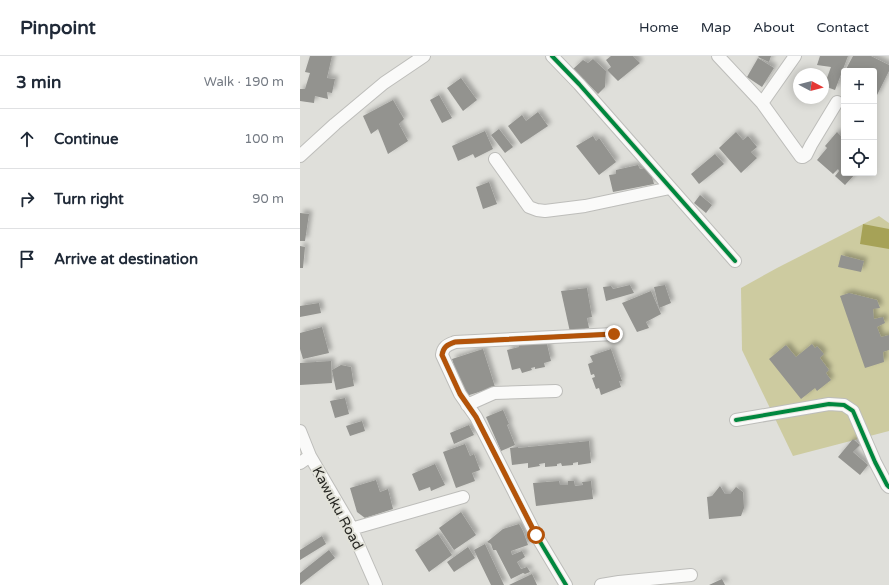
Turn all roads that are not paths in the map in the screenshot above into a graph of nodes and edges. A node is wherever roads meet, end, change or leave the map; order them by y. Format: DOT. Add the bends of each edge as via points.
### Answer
graph roads {
  1 [pos="424,56"];
  2 [pos="552,56"];
  3 [pos="718,56"];
  4 [pos="794,56"];
  5 [pos="837,102"];
  6 [pos="762,103"];
  7 [pos="300,156"];
  8 [pos="495,159"];
  9 [pos="670,188"];
  10 [pos="735,261"];
  11 [pos="614,334"];
  12 [pos="556,391"];
  13 [pos="467,405"];
  14 [pos="736,420"];
  15 [pos="300,432"];
  16 [pos="310,456"];
  17 [pos="300,463"];
  18 [pos="889,487"];
  19 [pos="463,497"];
  20 [pos="351,529"];
  21 [pos="691,575"];
  22 [pos="376,585"];
  23 [pos="566,585"];
  24 [pos="601,585"];
  1 -- 7 [label="street" via="384,83"];
  2 -- 9 [label="street"];
  3 -- 6 [label="street"];
  4 -- 6 [label="street"];
  5 -- 6 [label="street" via="804,157 801,157"];
  8 -- 9 [label="street" via="529,207 537,210 585,206"];
  9 -- 10 [label="street"];
  11 -- 13 [label="street" via="455,342 446,346 442,355"];
  12 -- 13 [label="street" via="494,393"];
  13 -- 23 [label="street" via="476,417 536,535"];
  14 -- 18 [label="street" via="829,404 844,405 853,411"];
  15 -- 16 [label="street, Kawuku Road"];
  16 -- 17 [label="street"];
  16 -- 20 [label="street, Kawuku Road"];
  19 -- 20 [label="street"];
  20 -- 22 [label="street, Kawuku Road"];
  21 -- 24 [label="street"];
}
